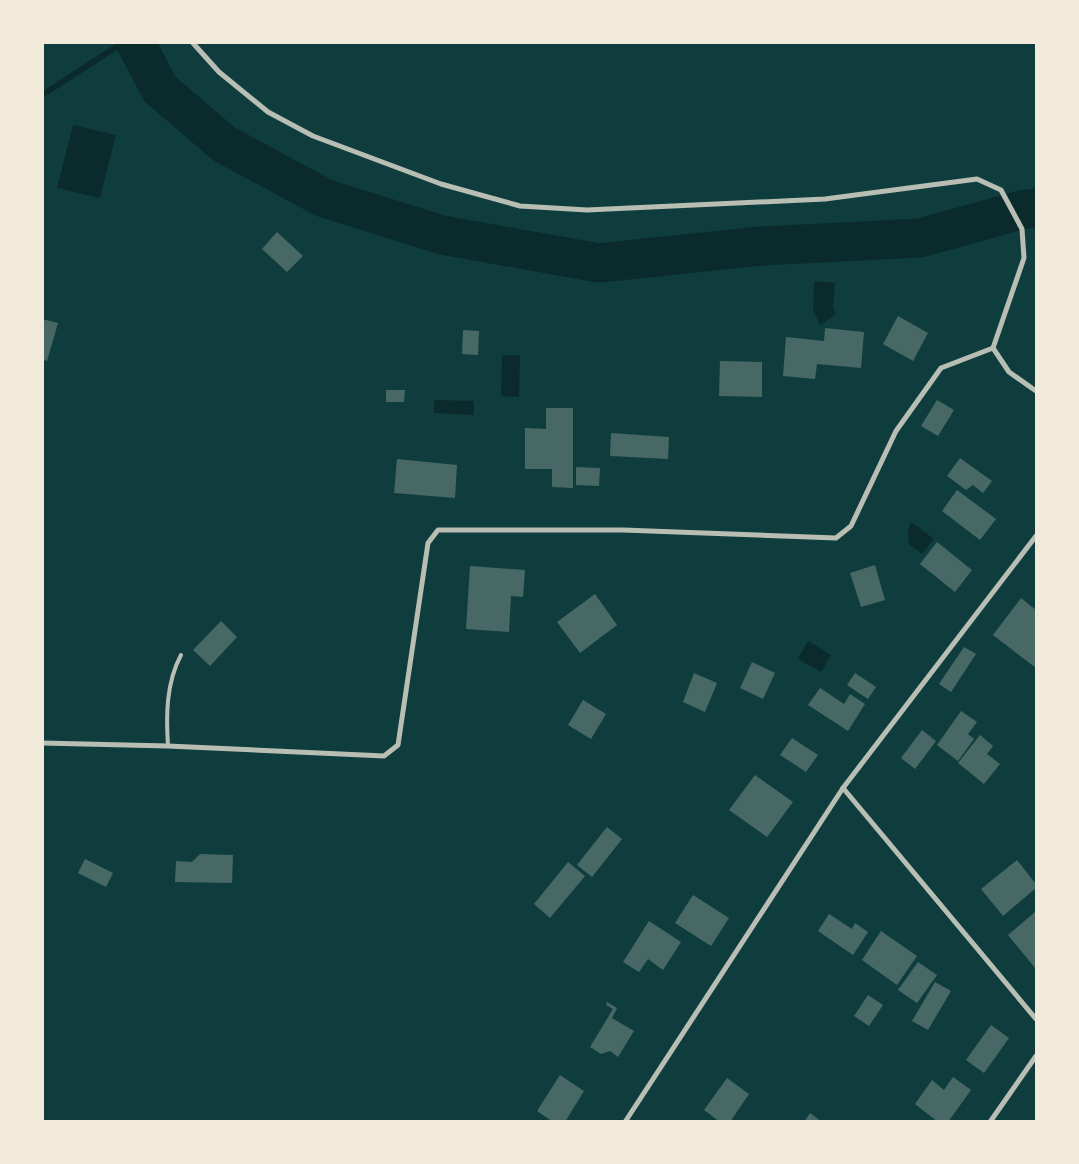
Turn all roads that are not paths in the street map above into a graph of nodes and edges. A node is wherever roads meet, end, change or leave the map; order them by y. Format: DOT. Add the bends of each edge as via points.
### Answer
graph roads {
  1 [pos="192,42"];
  2 [pos="993,348"];
  3 [pos="1036,391"];
  4 [pos="1036,536"];
  5 [pos="181,655"];
  6 [pos="42,743"];
  7 [pos="168,746"];
  8 [pos="843,788"];
  9 [pos="1036,1020"];
  10 [pos="1036,1056"];
  11 [pos="625,1122"];
  12 [pos="990,1122"];
  1 -- 2 [label="street" via="219,72 268,112 313,136 440,184 520,206 587,210 824,199 977,179 1001,190 1022,229 1024,258"];
  2 -- 3 [label="street" via="1009,372"];
  2 -- 7 [label="street" via="942,368 896,431 851,526 836,538 623,530 438,530 428,543 398,746 384,756"];
  4 -- 8 [label="street"];
  5 -- 7 [label="lane" via="175,667 166,714"];
  6 -- 7 [label="street"];
  8 -- 9 [label="street"];
  8 -- 11 [label="street"];
  10 -- 12 [label="street"];
}
